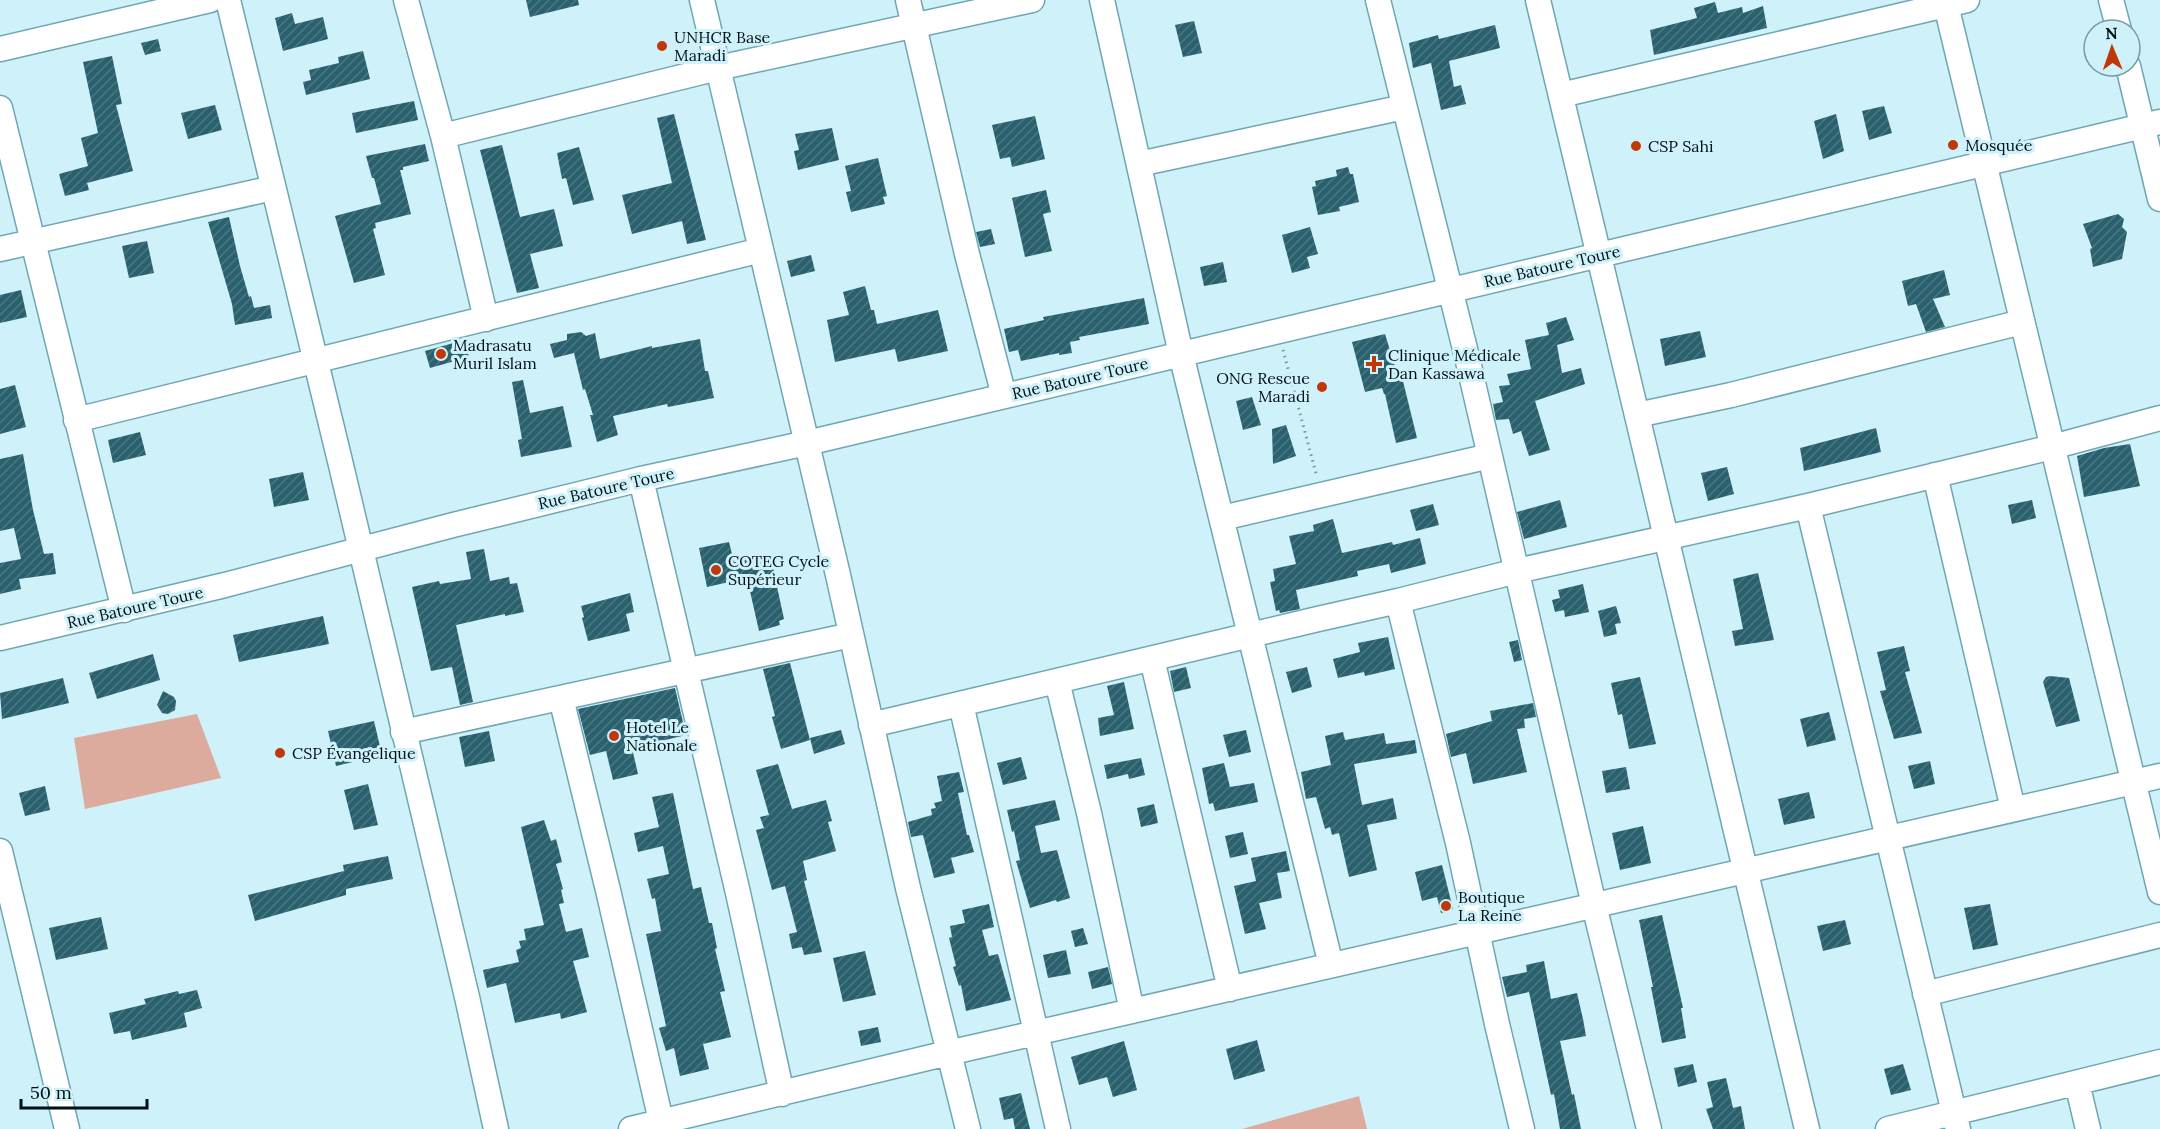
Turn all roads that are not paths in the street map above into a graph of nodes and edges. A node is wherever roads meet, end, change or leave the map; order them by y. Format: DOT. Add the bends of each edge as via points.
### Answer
graph roads {
  1 [pos="210,0"];
  2 [pos="228,0"];
  3 [pos="406,0"];
  4 [pos="702,0"];
  5 [pos="908,0"];
  6 [pos="1032,0"];
  7 [pos="1102,0"];
  8 [pos="1378,0"];
  9 [pos="1538,0"];
  10 [pos="2111,0"];
  11 [pos="1957,2"];
  12 [pos="2116,18"];
  13 [pos="913,26"];
  14 [pos="0,49"];
  15 [pos="718,68"];
  16 [pos="2133,78"];
  17 [pos="1561,95"];
  18 [pos="1404,106"];
  19 [pos="0,108"];
  20 [pos="2151,124"];
  21 [pos="443,136"];
  22 [pos="1139,164"];
  23 [pos="1984,164"];
  24 [pos="273,188"];
  25 [pos="2160,199"];
  26 [pos="32,242"];
  27 [pos="0,249"];
  28 [pos="761,250"];
  29 [pos="1599,255"];
  30 [pos="1449,291"];
  31 [pos="486,319"];
  32 [pos="2022,322"];
  33 [pos="1181,354"];
  34 [pos="316,361"];
  35 [pos="1004,396"];
  36 [pos="1637,415"];
  37 [pos="2160,418"];
  38 [pos="76,420"];
  39 [pos="807,443"];
  40 [pos="2052,447"];
  41 [pos="1490,456"];
  42 [pos="1935,475"];
  43 [pos="641,479"];
  44 [pos="1808,506"];
  45 [pos="1222,518"];
  46 [pos="1666,537"];
  47 [pos="361,549"];
  48 [pos="1516,571"];
  49 [pos="1398,601"];
  50 [pos="124,610"];
  51 [pos="851,635"];
  52 [pos="1250,636"];
  53 [pos="0,638"];
  54 [pos="1152,659"];
  55 [pos="686,670"];
  56 [pos="1057,681"];
  57 [pos="561,698"];
  58 [pos="961,704"];
  59 [pos="871,725"];
  60 [pos="403,732"];
  61 [pos="2160,776"];
  62 [pos="2133,782"];
  63 [pos="2013,809"];
  64 [pos="1888,838"];
  65 [pos="0,851"];
  66 [pos="1746,871"];
  67 [pos="2160,892"];
  68 [pos="1594,905"];
  69 [pos="1478,932"];
  70 [pos="2160,935"];
  71 [pos="1331,965"];
  72 [pos="1230,988"];
  73 [pos="1925,994"];
  74 [pos="1132,1011"];
  75 [pos="1036,1033"];
  76 [pos="948,1053"];
  77 [pos="2160,1062"];
  78 [pos="2077,1083"];
  79 [pos="782,1094"];
  80 [pos="662,1121"];
  81 [pos="1956,1121"];
  82 [pos="67,1129"];
  83 [pos="496,1129"];
  84 [pos="631,1129"];
  85 [pos="968,1129"];
  86 [pos="1058,1129"];
  87 [pos="1522,1129"];
  88 [pos="1649,1129"];
  89 [pos="1807,1129"];
  90 [pos="1888,1129"];
  91 [pos="2088,1129"];
  1 -- 14 [label="street"];
  2 -- 24 [label="street"];
  3 -- 21 [label="street"];
  4 -- 15 [label="street"];
  5 -- 13 [label="street"];
  6 -- 13 [label="street"];
  7 -- 22 [label="street"];
  8 -- 18 [label="street"];
  9 -- 17 [label="street"];
  10 -- 12 [label="street"];
  11 -- 17 [label="street"];
  11 -- 23 [label="street"];
  13 -- 15 [label="street"];
  13 -- 35 [label="street"];
  15 -- 21 [label="street"];
  15 -- 28 [label="street"];
  16 -- 20 [label="street"];
  17 -- 29 [label="street"];
  18 -- 22 [label="street"];
  18 -- 30 [label="street"];
  19 -- 26 [label="street"];
  20 -- 23 [label="street, Rue Batoure Toure"];
  20 -- 25 [label="street"];
  21 -- 31 [label="street"];
  22 -- 33 [label="street"];
  23 -- 29 [label="street, Rue Batoure Toure"];
  23 -- 32 [label="street"];
  24 -- 26 [label="street"];
  24 -- 34 [label="street"];
  26 -- 27 [label="street"];
  26 -- 38 [label="street"];
  28 -- 31 [label="street"];
  28 -- 39 [label="street"];
  29 -- 30 [label="street, Rue Batoure Toure"];
  29 -- 36 [label="street"];
  30 -- 33 [label="street, Rue Batoure Toure"];
  30 -- 41 [label="street"];
  31 -- 34 [label="street"];
  32 -- 36 [label="street"];
  32 -- 40 [label="street"];
  33 -- 35 [label="street, Rue Batoure Toure"];
  33 -- 45 [label="street"];
  34 -- 38 [label="street"];
  34 -- 47 [label="street"];
  35 -- 39 [label="street, Rue Batoure Toure"];
  36 -- 46 [label="street"];
  37 -- 40 [label="street"];
  38 -- 50 [label="street"];
  39 -- 43 [label="street, Rue Batoure Toure"];
  39 -- 51 [label="street"];
  40 -- 42 [label="street"];
  40 -- 62 [label="street"];
  41 -- 45 [label="street"];
  41 -- 48 [label="street"];
  42 -- 44 [label="street"];
  42 -- 63 [label="street"];
  43 -- 47 [label="street, Rue Batoure Toure"];
  43 -- 55 [label="street"];
  44 -- 46 [label="street"];
  44 -- 64 [label="street"];
  45 -- 52 [label="street"];
  46 -- 48 [label="street"];
  46 -- 66 [label="street"];
  47 -- 50 [label="street, Rue Batoure Toure"];
  47 -- 60 [label="street"];
  48 -- 49 [label="street"];
  48 -- 68 [label="street"];
  49 -- 52 [label="street"];
  49 -- 69 [label="street"];
  50 -- 53 [label="street, Rue Batoure Toure"];
  51 -- 55 [label="street"];
  51 -- 59 [label="street"];
  52 -- 54 [label="street"];
  52 -- 71 [label="street"];
  54 -- 56 [label="street"];
  54 -- 72 [label="street"];
  55 -- 57 [label="street"];
  55 -- 79 [label="street"];
  56 -- 58 [label="street"];
  56 -- 74 [label="street"];
  57 -- 60 [label="street"];
  57 -- 80 [label="street"];
  58 -- 59 [label="street"];
  58 -- 75 [label="street"];
  59 -- 76 [label="street"];
  60 -- 83 [label="street"];
  61 -- 62 [label="street"];
  62 -- 63 [label="street"];
  62 -- 67 [label="street"];
  63 -- 64 [label="street"];
  64 -- 66 [label="street"];
  64 -- 73 [label="street"];
  65 -- 82 [label="street"];
  66 -- 68 [label="street"];
  66 -- 89 [label="street"];
  68 -- 69 [label="street"];
  68 -- 88 [label="street"];
  69 -- 71 [label="street"];
  69 -- 87 [label="street"];
  70 -- 73 [label="street"];
  71 -- 72 [label="street"];
  72 -- 74 [label="street"];
  73 -- 81 [label="street"];
  74 -- 75 [label="street"];
  75 -- 76 [label="street"];
  75 -- 86 [label="street"];
  76 -- 79 [label="street"];
  76 -- 85 [label="street"];
  77 -- 78 [label="street"];
  78 -- 81 [label="street"];
  78 -- 91 [label="street"];
  79 -- 80 [label="street"];
  80 -- 84 [label="street"];
  81 -- 90 [label="street"];
}
